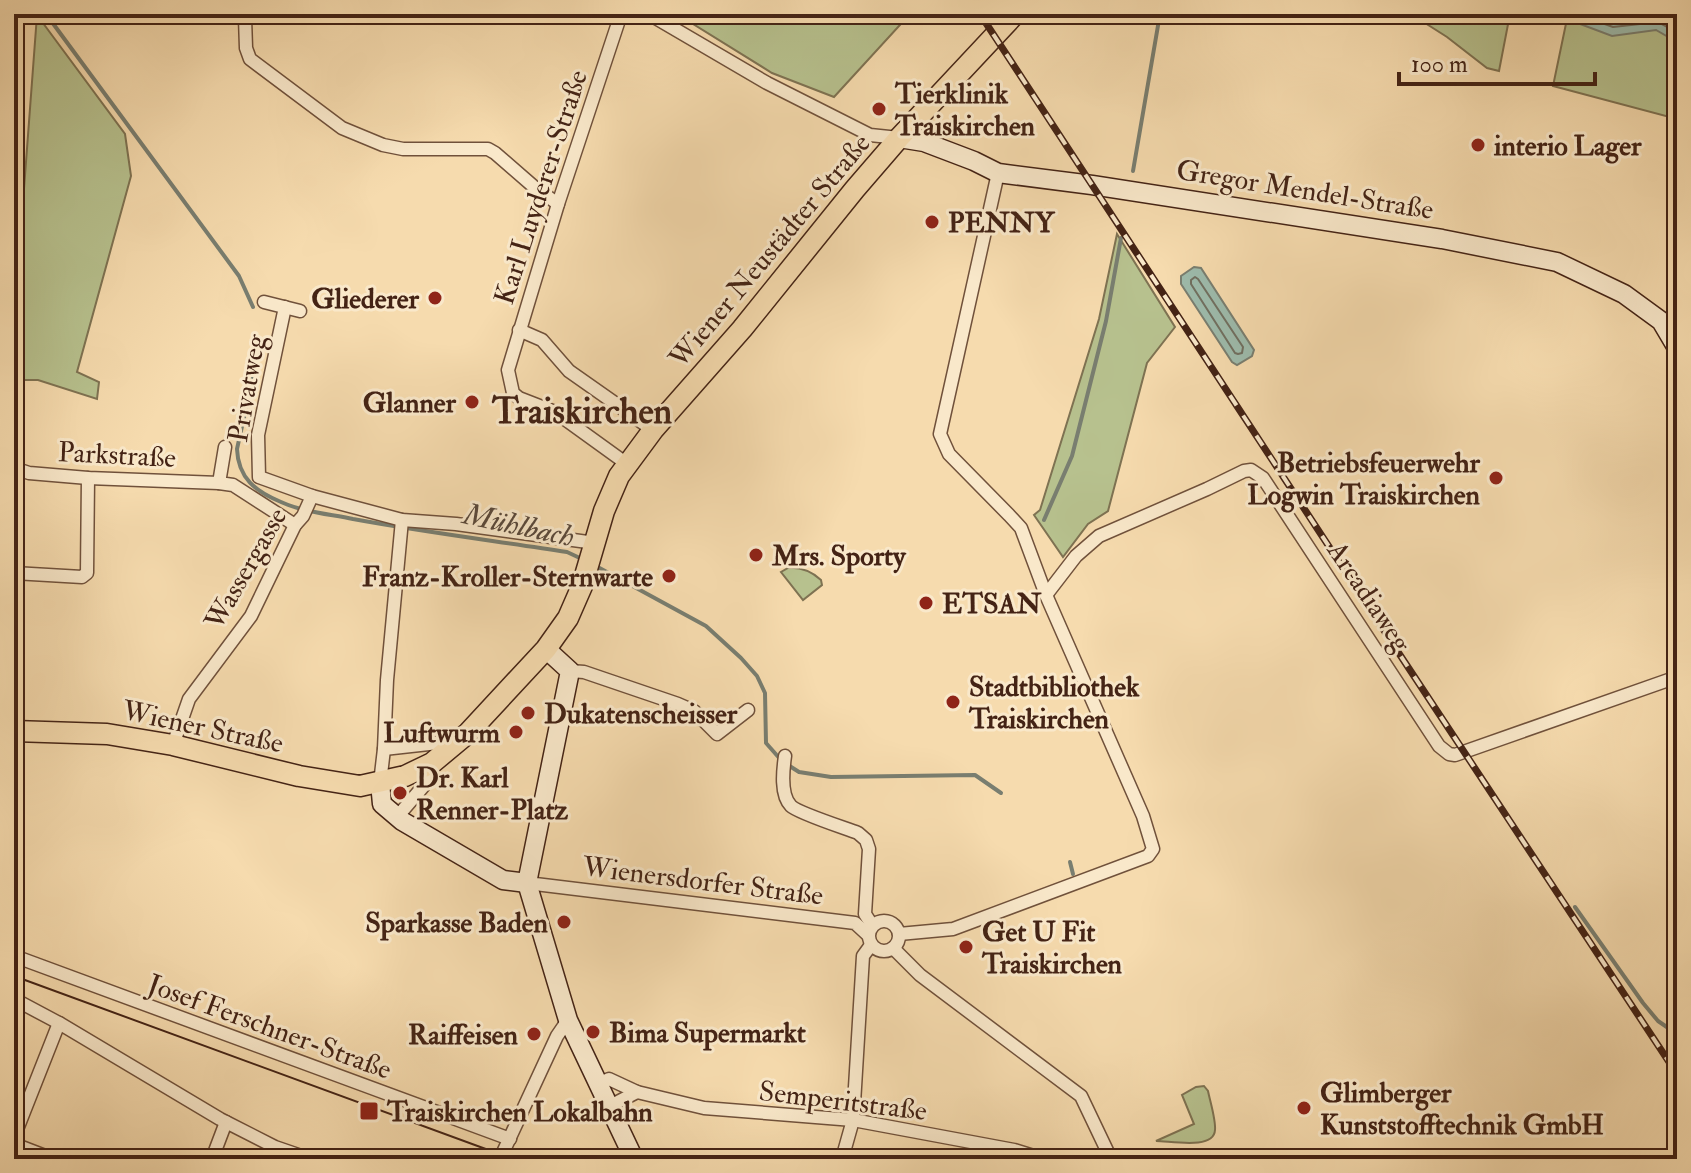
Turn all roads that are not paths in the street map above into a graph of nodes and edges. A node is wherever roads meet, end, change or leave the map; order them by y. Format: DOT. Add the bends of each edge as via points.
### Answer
graph roads {
  1 [pos="243,14"];
  2 [pos="621,14"];
  3 [pos="649,14"];
  4 [pos="1007,17"];
  5 [pos="899,138"];
  6 [pos="998,173"];
  7 [pos="558,204"];
  8 [pos="264,302"];
  9 [pos="285,307"];
  10 [pos="300,311"];
  11 [pos="519,330"];
  12 [pos="1677,348"];
  13 [pos="653,430"];
  14 [pos="225,447"];
  15 [pos="620,458"];
  16 [pos="14,468"];
  17 [pos="88,478"];
  18 [pos="219,483"];
  19 [pos="305,511"];
  20 [pos="402,526"];
  21 [pos="591,555"];
  22 [pos="14,573"];
  23 [pos="1046,595"];
  24 [pos="546,649"];
  25 [pos="570,671"];
  26 [pos="1677,677"];
  27 [pos="748,710"];
  28 [pos="14,731"];
  29 [pos="459,741"];
  30 [pos="173,745"];
  31 [pos="384,749"];
  32 [pos="785,756"];
  33 [pos="432,763"];
  34 [pos="380,783"];
  35 [pos="397,817"];
  36 [pos="527,883"];
  37 [pos="899,934"];
  38 [pos="871,935"];
  39 [pos="893,948"];
  40 [pos="14,956"];
  41 [pos="14,999"];
  42 [pos="568,1020"];
  43 [pos="59,1023"];
  44 [pos="598,1084"];
  45 [pos="637,1092"];
  46 [pos="608,1107"];
  47 [pos="853,1120"];
  48 [pos="226,1122"];
  49 [pos="14,1137"];
  50 [pos="510,1139"];
  51 [pos="14,1144"];
  52 [pos="53,1159"];
  53 [pos="212,1159"];
  54 [pos="310,1159"];
  55 [pos="500,1159"];
  56 [pos="634,1159"];
  57 [pos="842,1159"];
  58 [pos="1043,1159"];
  59 [pos="1111,1159"];
  1 -- 7 [label="street" via="250,59 342,128 391,148 488,149"];
  2 -- 7 [label="street, Karl Luyderer-Straße"];
  3 -- 5 [label="street" via="870,135"];
  4 -- 5 [label="main road, Wiener Neustädter Straße"];
  5 -- 6 [label="street, Gregor Mendel-Straße" via="924,142"];
  5 -- 13 [label="main road, Wiener Neustädter Straße"];
  6 -- 12 [label="street, Gregor Mendel-Straße" via="1442,239 1557,262 1624,294 1661,321"];
  6 -- 23 [label="street" via="940,434 949,454 1021,528"];
  7 -- 11 [label="street, Karl Luyderer-Straße"];
  8 -- 9 [label="street"];
  9 -- 10 [label="street"];
  9 -- 19 [label="street, Privatweg" via="258,435 259,477"];
  11 -- 13 [label="street" via="542,340 569,371"];
  11 -- 15 [label="street, Karl Luyderer-Straße" via="508,370 513,393 555,412"];
  13 -- 15 [label="main road, Wiener Neustädter Straße"];
  14 -- 18 [label="street"];
  15 -- 21 [label="main road, Wiener Neustädter Straße" via="619,476"];
  16 -- 17 [label="street, Parkstraße"];
  17 -- 18 [label="street, Parkstraße"];
  17 -- 22 [label="street" via="87,573"];
  18 -- 19 [label="street" via="233,485 278,512"];
  19 -- 20 [label="street"];
  19 -- 30 [label="street, Wassergasse" via="251,616 189,699"];
  20 -- 21 [label="street" via="456,524"];
  20 -- 31 [label="street"];
  21 -- 24 [label="main road, Wiener Neustädter Straße" via="568,618"];
  23 -- 26 [label="street, Arcadiaweg" via="1099,536 1251,470 1263,478 1449,754"];
  23 -- 37 [label="street" via="1153,849 1148,856 953,929"];
  24 -- 25 [label="street"];
  24 -- 29 [label="main road, Wiener Neustädter Straße"];
  25 -- 27 [label="street" via="678,704 694,711 717,734"];
  25 -- 36 [label="street"];
  28 -- 30 [label="main road, Wiener Straße" via="107,734"];
  29 -- 31 [label="street"];
  29 -- 33 [label="main road, Wiener Neustädter Straße"];
  30 -- 34 [label="main road, Wiener Straße" via="299,776 360,786"];
  31 -- 34 [label="street"];
  32 -- 38 [label="street" via="785,797 792,808 866,840 865,914"];
  33 -- 34 [label="main road, Wiener Neustädter Straße"];
  33 -- 35 [label="street" via="427,782"];
  34 -- 35 [label="street" via="382,804"];
  35 -- 36 [label="street" via="503,880"];
  36 -- 38 [label="street, Wienersdorfer Straße" via="855,923"];
  36 -- 42 [label="street"];
  37 -- 38 [label="street" via="894,923 883,920"];
  37 -- 39 [label="street"];
  38 -- 39 [label="street" via="882,951"];
  38 -- 47 [label="street" via="863,956"];
  39 -- 59 [label="street" via="920,975 1081,1096"];
  40 -- 50 [label="street, Josef Ferschner-Straße"];
  41 -- 43 [label="street"];
  42 -- 44 [label="street"];
  42 -- 50 [label="street"];
  43 -- 48 [label="street"];
  43 -- 49 [label="street"];
  44 -- 45 [label="street, Semperitstraße" via="609,1079"];
  44 -- 46 [label="street"];
  45 -- 46 [label="street"];
  45 -- 47 [label="street, Semperitstraße" via="704,1108"];
  46 -- 56 [label="street"];
  47 -- 57 [label="street"];
  47 -- 58 [label="street, Semperitstraße"];
  48 -- 53 [label="street"];
  48 -- 54 [label="street"];
  50 -- 55 [label="street"];
  51 -- 52 [label="street"];
}
